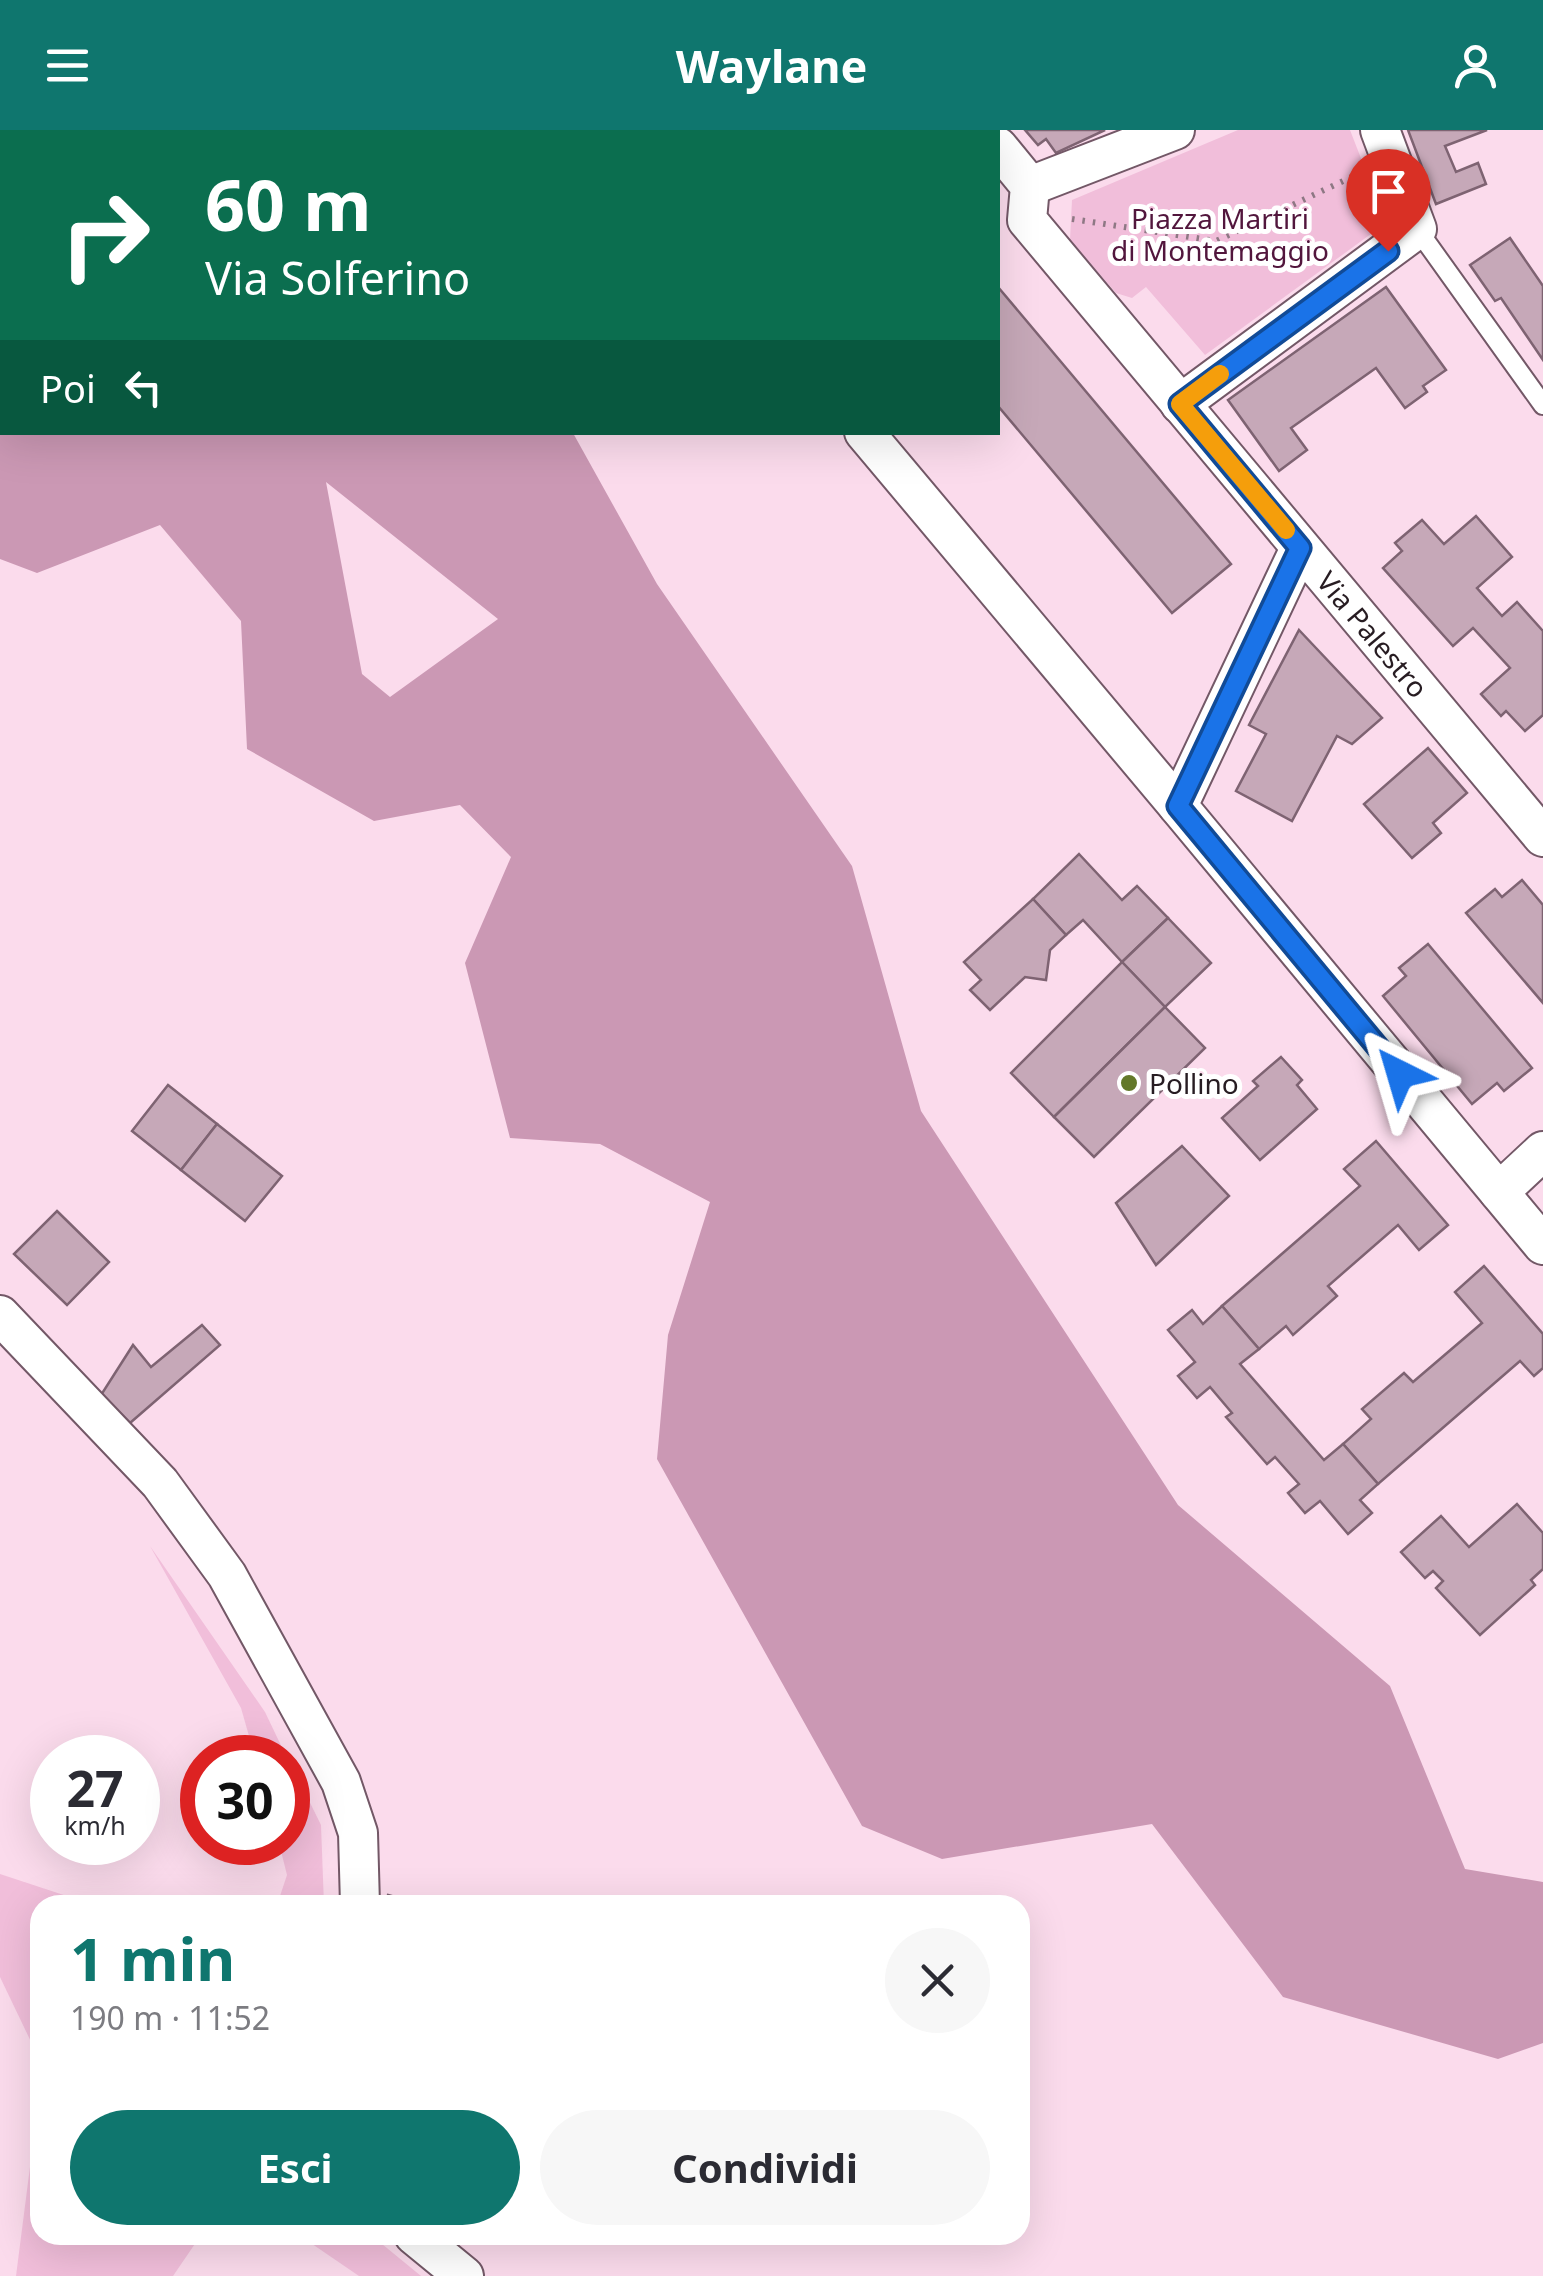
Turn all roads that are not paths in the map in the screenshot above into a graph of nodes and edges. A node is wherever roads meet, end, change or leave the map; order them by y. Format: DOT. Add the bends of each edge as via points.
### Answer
graph roads {
  1 [pos="1174,130"];
  2 [pos="1386,144"];
  3 [pos="1000,149"];
  4 [pos="1030,186"];
  5 [pos="1417,229"];
  6 [pos="1180,404"];
  7 [pos="1543,406"];
  8 [pos="867,435"];
  9 [pos="1300,548"];
  10 [pos="1531,798"];
  11 [pos="1178,806"];
  12 [pos="1543,837"];
  13 [pos="1543,1151"];
  14 [pos="1499,1192"];
  15 [pos="1543,1245"];
  16 [pos="0,1315"];
  17 [pos="360,1895"];
  18 [pos="426,2245"];
  19 [pos="464,2276"];
  1 -- 4 [label="street"];
  2 -- 5 [label="street"];
  3 -- 4 [label="street"];
  4 -- 6 [label="street, Via Palestro" via="1027,220"];
  5 -- 6 [label="street"];
  5 -- 7 [label="lane"];
  6 -- 9 [label="street, Via Palestro"];
  8 -- 11 [label="street"];
  9 -- 10 [label="street, Via Palestro"];
  9 -- 11 [label="street"];
  10 -- 12 [label="street, Via Palestro"];
  11 -- 14 [label="street"];
  13 -- 14 [label="street"];
  14 -- 15 [label="street"];
  16 -- 17 [label="street" via="160,1483 226,1575 341,1782 358,1833"];
  18 -- 19 [label="street"];
}
